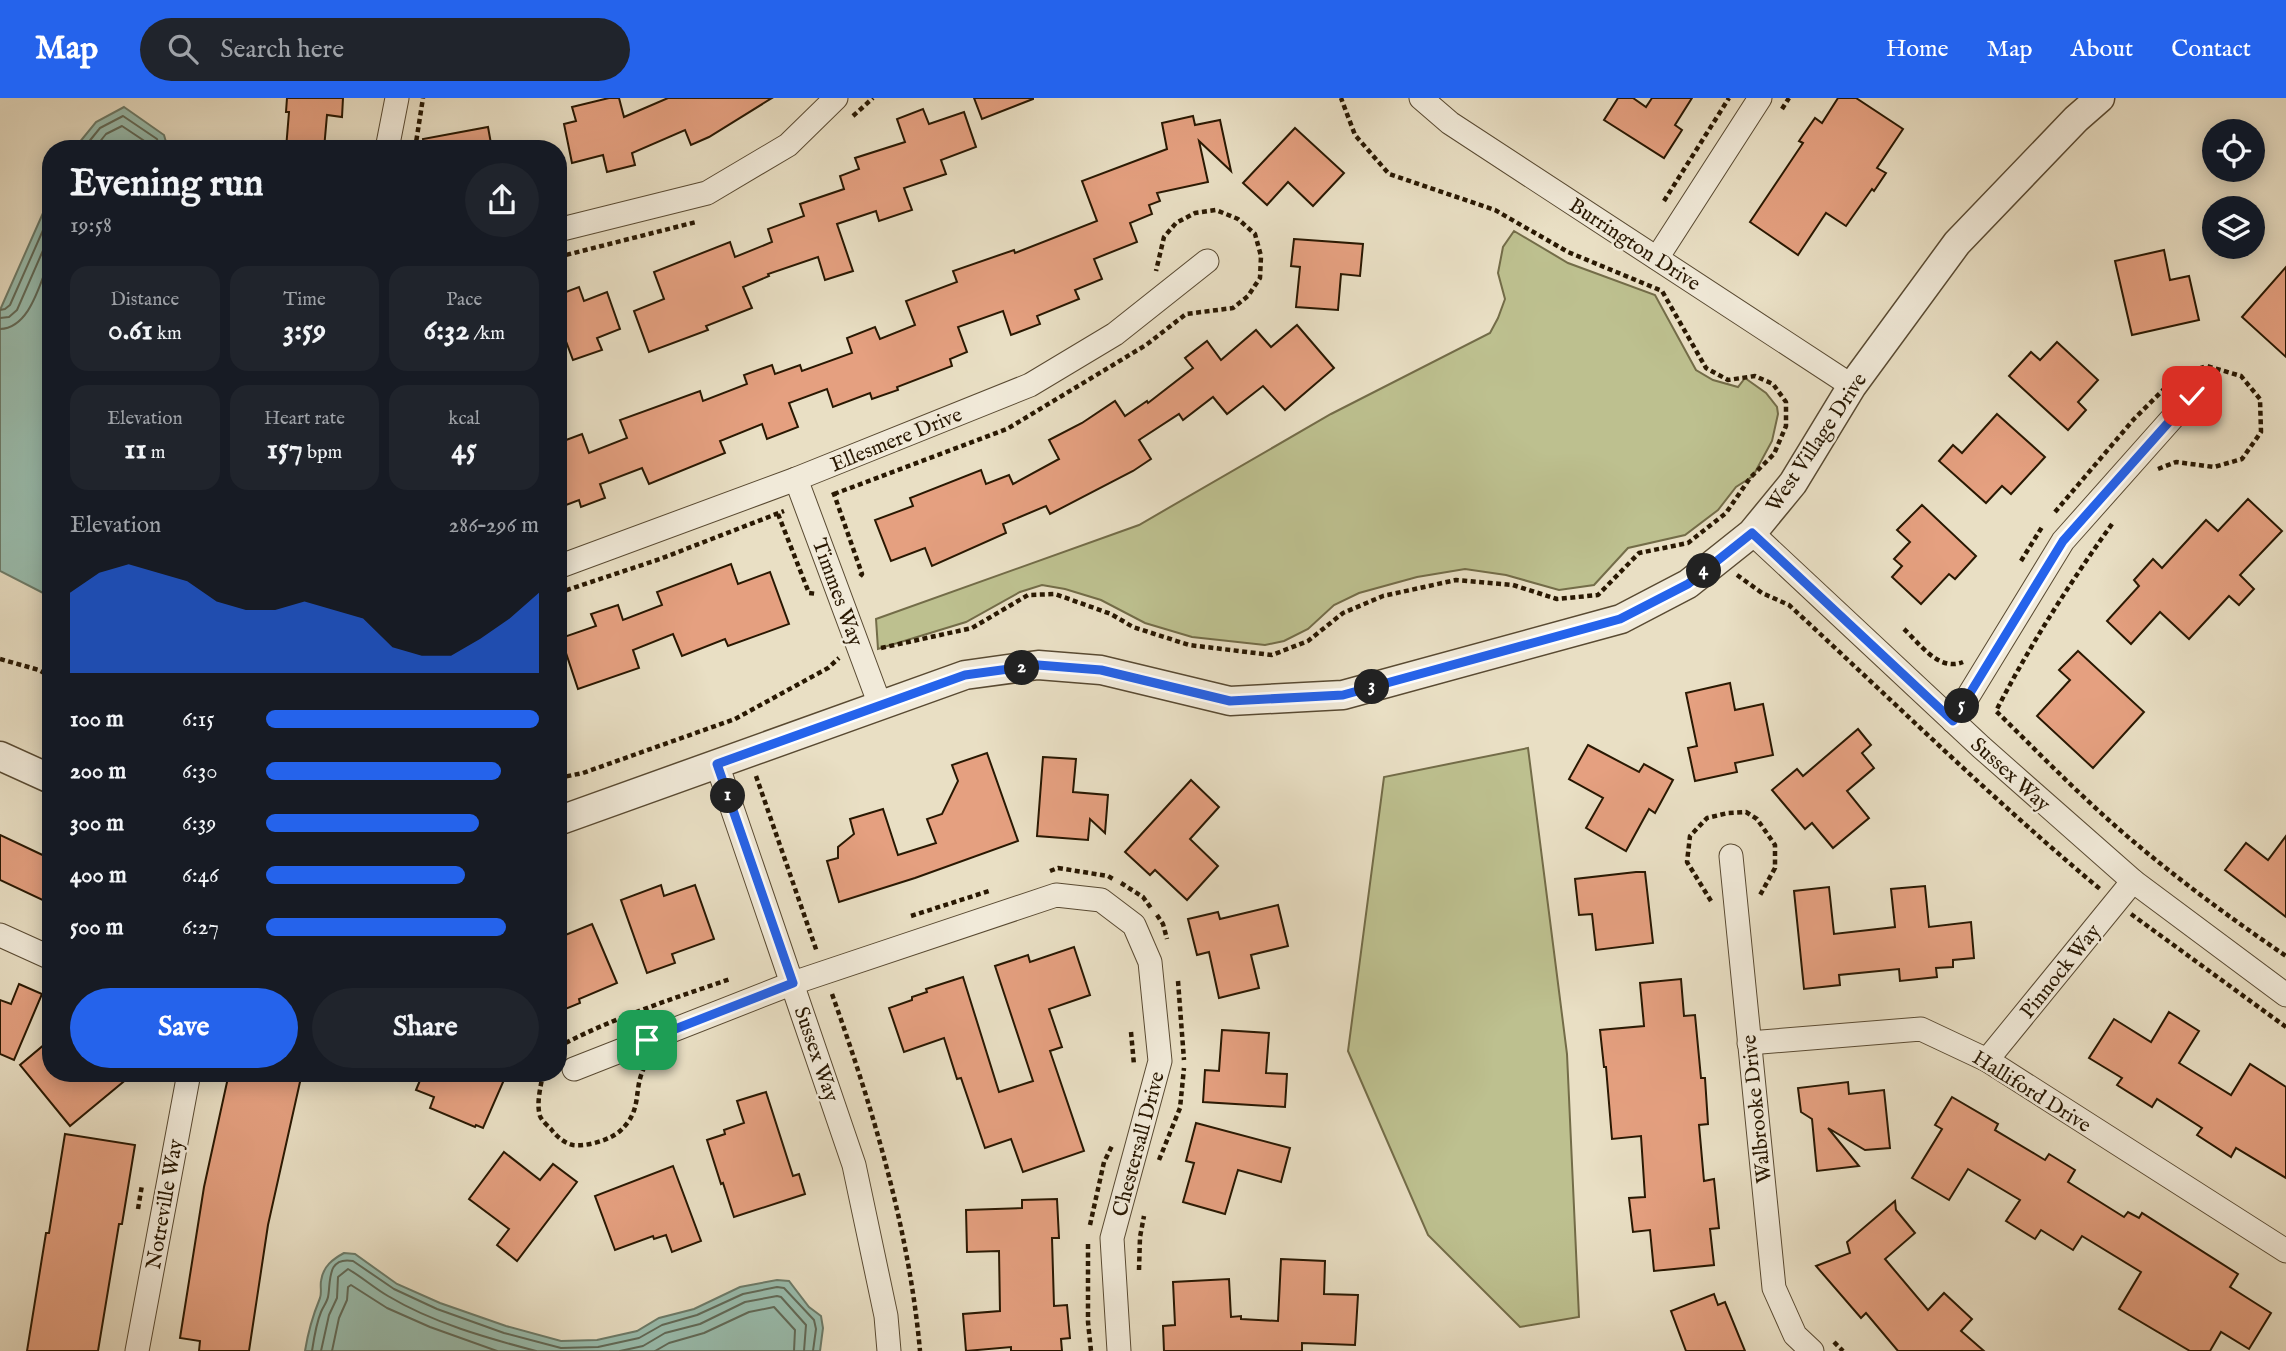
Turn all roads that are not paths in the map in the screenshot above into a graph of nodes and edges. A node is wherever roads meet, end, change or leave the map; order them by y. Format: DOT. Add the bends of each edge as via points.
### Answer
graph roads {
  1 [pos="397,98"];
  2 [pos="836,98"];
  3 [pos="1421,98"];
  4 [pos="1759,98"];
  5 [pos="2101,98"];
  6 [pos="389,140"];
  7 [pos="567,228"];
  8 [pos="1657,258"];
  9 [pos="1207,261"];
  10 [pos="1852,386"];
  11 [pos="2192,396"];
  12 [pos="796,479"];
  13 [pos="1752,533"];
  14 [pos="567,564"];
  15 [pos="880,705"];
  16 [pos="1953,721"];
  17 [pos="0,756"];
  18 [pos="717,764"];
  19 [pos="42,775"];
  20 [pos="567,818"];
  21 [pos="1731,856"];
  22 [pos="2133,881"];
  23 [pos="0,935"];
  24 [pos="42,954"];
  25 [pos="793,983"];
  26 [pos="2286,995"];
  27 [pos="1749,1043"];
  28 [pos="1987,1060"];
  29 [pos="574,1069"];
  30 [pos="187,1082"];
  31 [pos="2286,1251"];
  32 [pos="139,1343"];
  33 [pos="1820,1344"];
  34 [pos="889,1351"];
  35 [pos="1119,1351"];
  1 -- 6 [label="street"];
  2 -- 7 [label="street" via="788,145 707,193"];
  3 -- 8 [label="street, Burrington Drive" via="1450,123"];
  4 -- 8 [label="street"];
  5 -- 10 [label="street, West Village Drive" via="1957,243"];
  8 -- 10 [label="street, Burrington Drive"];
  9 -- 12 [label="street, Ellesmere Drive" via="1115,334 1030,385"];
  10 -- 13 [label="street, West Village Drive" via="1793,483"];
  11 -- 16 [label="street" via="2063,541"];
  12 -- 14 [label="street, Ellesmere Drive"];
  12 -- 15 [label="street, Timmes Way"];
  13 -- 15 [label="street, West Village Drive" via="1688,584 1620,619 1343,695 1230,701 1101,670 1038,665 965,675"];
  13 -- 16 [label="street, Sussex Way"];
  15 -- 18 [label="street, West Village Drive"];
  16 -- 22 [label="street, Sussex Way"];
  17 -- 19 [label="street"];
  18 -- 20 [label="street, West Village Drive"];
  18 -- 25 [label="street, Sussex Way"];
  21 -- 27 [label="street, Walbrooke Drive"];
  22 -- 26 [label="street, Sussex Way"];
  22 -- 28 [label="street, Pinnock Way"];
  23 -- 24 [label="street"];
  25 -- 29 [label="street, Chestersall Drive"];
  25 -- 34 [label="street, Sussex Way" via="855,1165"];
  25 -- 35 [label="street, Chestersall Drive" via="1056,895 1101,900 1134,925 1150,962 1160,1061 1112,1238"];
  27 -- 28 [label="street, Halliford Drive" via="1921,1028"];
  27 -- 33 [label="street, Walbrooke Drive" via="1774,1288 1795,1335"];
  28 -- 31 [label="street, Halliford Drive"];
  30 -- 32 [label="street, Notreville Way"];
}
